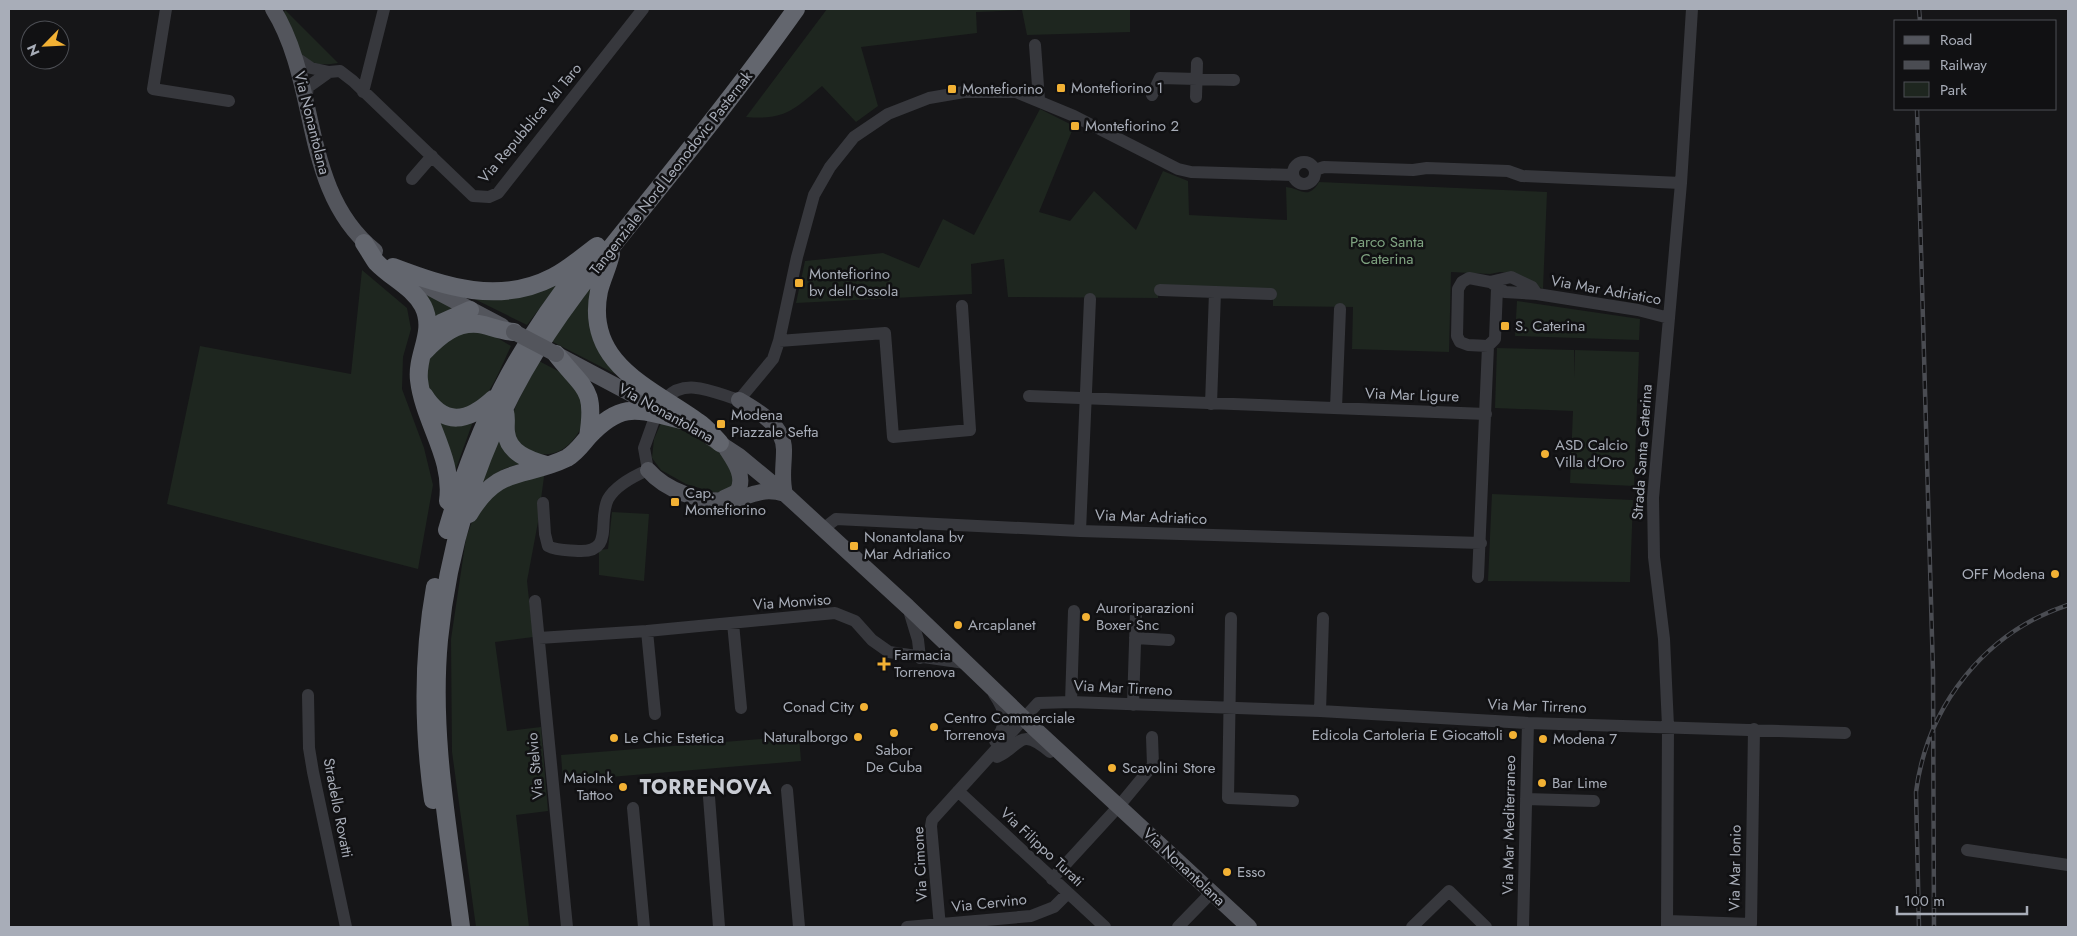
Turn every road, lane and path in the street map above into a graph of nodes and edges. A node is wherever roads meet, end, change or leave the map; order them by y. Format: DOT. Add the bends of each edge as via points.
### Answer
graph roads {
  1 [pos="166,9"];
  2 [pos="273,9"];
  3 [pos="384,9"];
  4 [pos="643,9"];
  5 [pos="782,9"];
  6 [pos="796,9"];
  7 [pos="1692,9"];
  8 [pos="1035,44"];
  9 [pos="295,57"];
  10 [pos="1198,63"];
  11 [pos="329,72"];
  12 [pos="1197,79"];
  13 [pos="1234,80"];
  14 [pos="363,92"];
  15 [pos="1152,95"];
  16 [pos="1196,97"];
  17 [pos="1039,100"];
  18 [pos="229,101"];
  19 [pos="306,104"];
  20 [pos="432,156"];
  21 [pos="412,179"];
  22 [pos="1680,183"];
  23 [pos="364,243"];
  24 [pos="606,245"];
  25 [pos="393,266"];
  26 [pos="1494,285"];
  27 [pos="1160,290"];
  28 [pos="1215,292"];
  29 [pos="1271,294"];
  30 [pos="1090,299"];
  31 [pos="962,306"];
  32 [pos="1340,309"];
  33 [pos="470,310"];
  34 [pos="1669,318"];
  35 [pos="514,332"];
  36 [pos="779,341"];
  37 [pos="425,346"];
  38 [pos="1488,346"];
  39 [pos="556,354"];
  40 [pos="421,390"];
  41 [pos="1029,396"];
  42 [pos="666,398"];
  43 [pos="1086,399"];
  44 [pos="739,400"];
  45 [pos="501,401"];
  46 [pos="1211,404"];
  47 [pos="1336,408"];
  48 [pos="1486,414"];
  49 [pos="654,420"];
  50 [pos="681,420"];
  51 [pos="782,437"];
  52 [pos="588,438"];
  53 [pos="722,445"];
  54 [pos="547,465"];
  55 [pos="752,466"];
  56 [pos="648,470"];
  57 [pos="784,494"];
  58 [pos="720,500"];
  59 [pos="543,503"];
  60 [pos="823,529"];
  61 [pos="1080,531"];
  62 [pos="459,532"];
  63 [pos="1481,543"];
  64 [pos="443,544"];
  65 [pos="1478,577"];
  66 [pos="535,601"];
  67 [pos="908,607"];
  68 [pos="1074,611"];
  69 [pos="1136,613"];
  70 [pos="1231,618"];
  71 [pos="1324,618"];
  72 [pos="733,623"];
  73 [pos="647,631"];
  74 [pos="915,631"];
  75 [pos="539,638"];
  76 [pos="1135,638"];
  77 [pos="1169,640"];
  78 [pos="900,654"];
  79 [pos="920,658"];
  80 [pos="965,663"];
  81 [pos="987,683"];
  82 [pos="308,695"];
  83 [pos="1071,702"];
  84 [pos="1133,706"];
  85 [pos="742,708"];
  86 [pos="1228,708"];
  87 [pos="1320,711"];
  88 [pos="655,714"];
  89 [pos="1023,718"];
  90 [pos="1528,722"];
  91 [pos="1668,726"];
  92 [pos="1754,729"];
  93 [pos="1845,733"];
  94 [pos="1152,737"];
  95 [pos="1066,758"];
  96 [pos="987,759"];
  97 [pos="786,790"];
  98 [pos="958,791"];
  99 [pos="708,797"];
  100 [pos="1526,799"];
  101 [pos="1293,801"];
  102 [pos="1594,801"];
  103 [pos="1119,806"];
  104 [pos="633,808"];
  105 [pos="1967,850"];
  106 [pos="2068,865"];
  107 [pos="1052,879"];
  108 [pos="1068,892"];
  109 [pos="1212,892"];
  110 [pos="1667,924"];
  111 [pos="940,926"];
  112 [pos="346,927"];
  113 [pos="449,927"];
  114 [pos="461,927"];
  115 [pos="567,927"];
  116 [pos="644,927"];
  117 [pos="719,927"];
  118 [pos="799,927"];
  119 [pos="907,927"];
  120 [pos="1105,927"];
  121 [pos="1178,927"];
  122 [pos="1249,927"];
  123 [pos="1412,927"];
  124 [pos="1486,927"];
  125 [pos="1523,927"];
  1 -- 18 [label="street" via="152,89"];
  2 -- 9 [label="main road, Via Nonantolana"];
  3 -- 14 [label="street"];
  4 -- 20 [label="street, Via Repubblica Val Taro" via="498,193 490,197 473,196"];
  5 -- 24 [label="highway, Tangenziale Nord Leonodovic Pasternak"];
  6 -- 24 [label="highway, Tangenziale Nord Leonodovic Pasternak" via="762,58"];
  7 -- 22 [label="street, Strada Santa Caterina"];
  8 -- 17 [label="street"];
  9 -- 11 [label="street, Via Repubblica Val Taro" via="311,68"];
  9 -- 19 [label="main road, Via Nonantolana"];
  10 -- 12 [label="street"];
  11 -- 14 [label="street, Via Repubblica Val Taro" via="340,71"];
  11 -- 19 [label="street" via="308,87"];
  12 -- 13 [label="street"];
  12 -- 15 [label="street" via="1160,78"];
  12 -- 16 [label="street"];
  14 -- 20 [label="street, Via Repubblica Val Taro"];
  17 -- 22 [label="street" via="1190,172 1293,175 1299,183 1308,184 1314,178 1315,170 1324,167 1413,170 1434,176 1509,179 1522,176"];
  17 -- 36 [label="street" via="1002,91 964,92 929,98 888,114 854,137 830,167 814,195"];
  19 -- 23 [label="main road, Via Nonantolana" via="324,176 343,213"];
  20 -- 21 [label="street"];
  22 -- 34 [label="street, Strada Santa Caterina"];
  23 -- 25 [label="main road, Via Nonantolana"];
  23 -- 37 [label="highway" via="376,261 410,290 422,306 427,318"];
  24 -- 25 [label="highway" via="553,277 533,285 494,292 460,289"];
  24 -- 45 [label="highway, Tangenziale Nord Leonodovic Pasternak"];
  24 -- 45 [label="highway, Tangenziale Nord Leonodovic Pasternak" via="546,312"];
  24 -- 53 [label="highway" via="599,291 599,326 613,360 647,390 700,423"];
  25 -- 33 [label="main road, Via Nonantolana"];
  26 -- 34 [label="street, Via Mar Adriatico" via="1511,277 1532,287 1538,294"];
  26 -- 38 [label="street" via="1495,339"];
  26 -- 38 [label="street, Via Mar Adriatico" via="1469,278 1458,289 1457,336 1460,342"];
  27 -- 28 [label="street"];
  28 -- 29 [label="street"];
  28 -- 46 [label="street"];
  30 -- 43 [label="street"];
  31 -- 36 [label="street" via="970,430 893,436 885,333"];
  32 -- 47 [label="street"];
  33 -- 35 [label="main road, Via Nonantolana"];
  33 -- 37 [label="highway" via="445,320"];
  34 -- 91 [label="street, Strada Santa Caterina" via="1653,498 1654,557 1664,639"];
  35 -- 37 [label="highway" via="483,325 462,325"];
  35 -- 39 [label="main road, Via Nonantolana, bridge"];
  36 -- 44 [label="street" via="769,366"];
  37 -- 40 [label="highway" via="419,371"];
  38 -- 48 [label="street"];
  39 -- 50 [label="main road, Via Nonantolana"];
  39 -- 52 [label="highway" via="579,379 589,397 592,414"];
  40 -- 45 [label="highway" via="436,409 454,418 474,414"];
  40 -- 64 [label="highway" via="449,472"];
  41 -- 43 [label="street, Via Mar Ligure"];
  42 -- 44 [label="street, Via Nonantolana" via="679,388 690,386"];
  43 -- 46 [label="street, Via Mar Ligure"];
  43 -- 61 [label="street"];
  44 -- 51 [label="main road" via="761,414"];
  45 -- 54 [label="highway" via="507,420 506,430 514,450"];
  45 -- 62 [label="highway"];
  45 -- 64 [label="highway" via="462,478"];
  46 -- 47 [label="street, Via Mar Ligure"];
  47 -- 48 [label="street, Via Mar Ligure"];
  48 -- 63 [label="street"];
  49 -- 56 [label="street, Via Nonantolana" via="644,448"];
  50 -- 52 [label="highway" via="648,411 629,410 609,419"];
  50 -- 53 [label="main road, Via Nonantolana"];
  51 -- 55 [label="main road" via="781,450 774,460"];
  51 -- 57 [label="main road"];
  52 -- 54 [label="highway" via="576,452"];
  53 -- 55 [label="main road, Via Nonantolana"];
  53 -- 58 [label="main road" via="737,466 740,483 737,492"];
  54 -- 62 [label="highway" via="517,472 492,485"];
  55 -- 57 [label="main road, Via Nonantolana"];
  56 -- 58 [label="main road" via="662,484 698,498"];
  56 -- 59 [label="street" via="611,494 604,511 601,543 587,551 548,546"];
  57 -- 58 [label="main road" via="765,490"];
  57 -- 60 [label="main road, Via Nonantolana"];
  60 -- 61 [label="street, Via Mar Adriatico" via="836,519"];
  60 -- 67 [label="main road, Via Nonantolana"];
  61 -- 63 [label="street, Via Mar Adriatico"];
  62 -- 114 [label="highway" via="446,588 439,642 437,722"];
  63 -- 65 [label="street"];
  64 -- 113 [label="highway" via="428,626 424,720"];
  66 -- 75 [label="street, Via Stelvio"];
  67 -- 74 [label="street"];
  67 -- 80 [label="main road, Via Nonantolana"];
  68 -- 83 [label="street"];
  69 -- 76 [label="street"];
  70 -- 86 [label="street"];
  71 -- 87 [label="street"];
  72 -- 73 [label="street, Via Monviso"];
  72 -- 78 [label="street, Via Monviso" via="835,613 855,621 880,647"];
  72 -- 85 [label="street"];
  73 -- 75 [label="street, Via Monviso"];
  73 -- 88 [label="street"];
  74 -- 78 [label="street" via="911,644"];
  74 -- 79 [label="street"];
  75 -- 115 [label="street, Via Stelvio"];
  76 -- 77 [label="street"];
  76 -- 84 [label="street"];
  78 -- 79 [label="street, Via Monviso"];
  79 -- 80 [label="street, Via Monviso"];
  80 -- 81 [label="main road, Via Nonantolana"];
  81 -- 89 [label="main road, Via Nonantolana"];
  81 -- 96 [label="street, Via Cimone" via="1002,708 1005,722"];
  82 -- 112 [label="street, Stradello Rovatti" via="312,772"];
  83 -- 84 [label="street, Via Mar Tirreno"];
  83 -- 89 [label="street, Via Mar Tirreno" via="1038,703"];
  84 -- 86 [label="street, Via Mar Tirreno"];
  86 -- 87 [label="street, Via Mar Tirreno"];
  86 -- 101 [label="street" via="1228,798"];
  87 -- 90 [label="street, Via Mar Tirreno"];
  89 -- 95 [label="main road, Via Nonantolana"];
  89 -- 96 [label="street, Via Cimone"];
  90 -- 91 [label="street, Via Mar Tirreno"];
  90 -- 100 [label="street, Via Mar Mediterraneo"];
  91 -- 92 [label="street, Via Mar Tirreno"];
  91 -- 110 [label="street, Strada Santa Caterina"];
  92 -- 93 [label="street, Via Mar Tirreno"];
  92 -- 110 [label="street, Via Mar Ionio" via="1751,924"];
  94 -- 103 [label="street" via="1153,765"];
  95 -- 96 [label="street, Via Cimone" via="1053,755 1038,742 1026,739 1016,742 1000,756"];
  95 -- 103 [label="main road, Via Nonantolana"];
  96 -- 98 [label="street, Via Cimone"];
  97 -- 118 [label="street"];
  98 -- 107 [label="street, Via Filippo Turati"];
  98 -- 111 [label="street, Via Cimone" via="932,820 931,826"];
  99 -- 117 [label="street"];
  100 -- 102 [label="street"];
  100 -- 125 [label="street, Via Mar Mediterraneo"];
  103 -- 107 [label="street"];
  103 -- 109 [label="main road, Via Nonantolana"];
  104 -- 116 [label="street"];
  105 -- 106 [label="street"];
  107 -- 108 [label="street, Via Filippo Turati"];
  108 -- 111 [label="street, Via Cervino" via="1054,907 1031,916"];
  108 -- 120 [label="street, Via Filippo Turati"];
  109 -- 121 [label="street"];
  109 -- 122 [label="main road, Via Nonantolana"];
  111 -- 119 [label="street, Via Cervino"];
  123 -- 124 [label="street" via="1449,891"];
}
